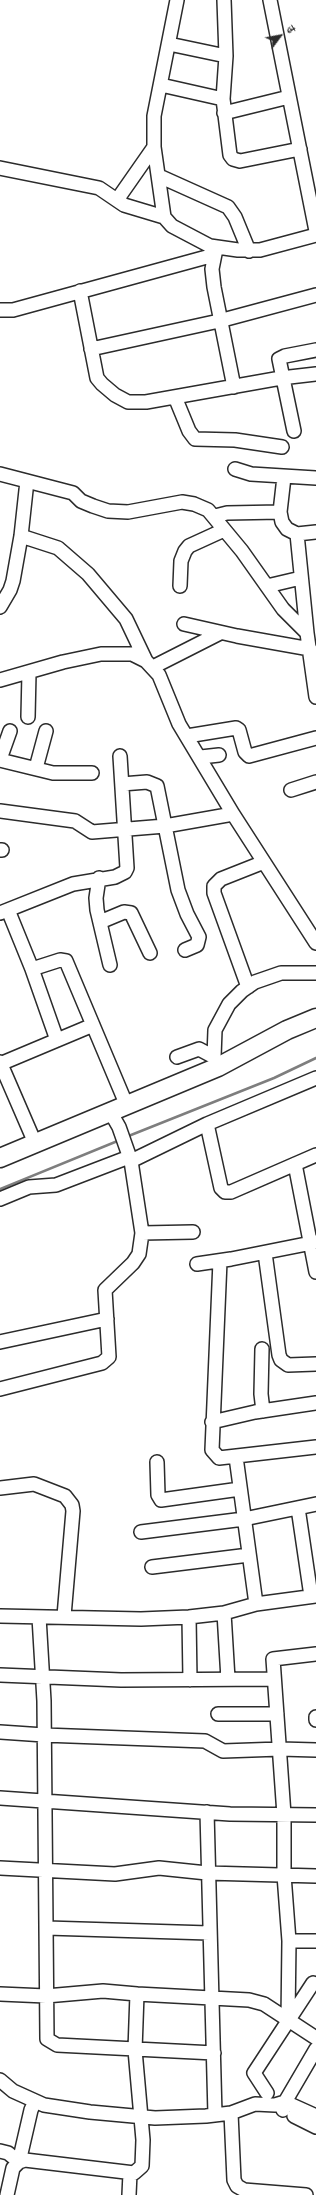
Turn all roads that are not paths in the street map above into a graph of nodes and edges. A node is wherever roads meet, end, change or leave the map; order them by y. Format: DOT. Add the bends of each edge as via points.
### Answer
graph roads {
  1 [pos="177,0"];
  2 [pos="224,0"];
  3 [pos="270,0"];
  4 [pos="169,44"];
  5 [pos="226,56"];
  6 [pos="161,85"];
  7 [pos="289,97"];
  8 [pos="223,99"];
  9 [pos="224,113"];
  10 [pos="154,146"];
  11 [pos="300,149"];
  12 [pos="0,168"];
  13 [pos="159,176"];
  14 [pos="117,200"];
  15 [pos="164,217"];
  16 [pos="316,231"];
  17 [pos="316,235"];
  18 [pos="248,250"];
  19 [pos="215,251"];
  20 [pos="80,291"];
  21 [pos="316,295"];
  22 [pos="0,310"];
  23 [pos="219,320"];
  24 [pos="91,350"];
  25 [pos="316,350"];
  26 [pos="316,374"];
  27 [pos="281,378"];
  28 [pos="234,387"];
  29 [pos="174,397"];
  30 [pos="294,431"];
  31 [pos="282,447"];
  32 [pos="235,469"];
  33 [pos="0,474"];
  34 [pos="284,477"];
  35 [pos="316,478"];
  36 [pos="27,481"];
  37 [pos="280,512"];
  38 [pos="215,516"];
  39 [pos="224,530"];
  40 [pos="316,532"];
  41 [pos="297,534"];
  42 [pos="22,536"];
  43 [pos="301,578"];
  44 [pos="180,586"];
  45 [pos="267,586"];
  46 [pos="4,591"];
  47 [pos="0,606"];
  48 [pos="184,624"];
  49 [pos="220,632"];
  50 [pos="307,633"];
  51 [pos="310,649"];
  52 [pos="150,664"];
  53 [pos="29,673"];
  54 [pos="0,680"];
  55 [pos="316,698"];
  56 [pos="28,717"];
  57 [pos="10,731"];
  58 [pos="46,731"];
  59 [pos="187,736"];
  60 [pos="316,738"];
  61 [pos="1,753"];
  62 [pos="219,755"];
  63 [pos="120,756"];
  64 [pos="201,757"];
  65 [pos="36,768"];
  66 [pos="92,773"];
  67 [pos="316,782"];
  68 [pos="122,784"];
  69 [pos="291,790"];
  70 [pos="0,811"];
  71 [pos="233,814"];
  72 [pos="165,826"];
  73 [pos="124,830"];
  74 [pos="264,862"];
  75 [pos="99,878"];
  76 [pos="4,911"];
  77 [pos="100,922"];
  78 [pos="316,943"];
  79 [pos="185,950"];
  80 [pos="150,953"];
  81 [pos="110,965"];
  82 [pos="32,969"];
  83 [pos="316,973"];
  84 [pos="248,987"];
  85 [pos="316,1018"];
  86 [pos="93,1025"];
  87 [pos="316,1030"];
  88 [pos="57,1040"];
  89 [pos="177,1057"];
  90 [pos="238,1058"];
  91 [pos="216,1062"];
  92 [pos="0,1063"];
  93 [pos="316,1078"];
  94 [pos="119,1115"];
  95 [pos="207,1124"];
  96 [pos="35,1143"];
  97 [pos="129,1155"];
  98 [pos="316,1155"];
  99 [pos="0,1158"];
  100 [pos="295,1164"];
  101 [pos="0,1200"];
  102 [pos="194,1232"];
  103 [pos="142,1233"];
  104 [pos="313,1243"];
  105 [pos="265,1253"];
  106 [pos="220,1261"];
  107 [pos="197,1264"];
  108 [pos="316,1272"];
  109 [pos="107,1319"];
  110 [pos="0,1342"];
  111 [pos="262,1349"];
  112 [pos="284,1364"];
  113 [pos="316,1364"];
  114 [pos="262,1365"];
  115 [pos="0,1389"];
  116 [pos="316,1403"];
  117 [pos="263,1411"];
  118 [pos="212,1422"];
  119 [pos="316,1447"];
  120 [pos="236,1457"];
  121 [pos="157,1462"];
  122 [pos="0,1488"];
  123 [pos="240,1489"];
  124 [pos="316,1504"];
  125 [pos="298,1508"];
  126 [pos="244,1519"];
  127 [pos="141,1532"];
  128 [pos="249,1555"];
  129 [pos="152,1567"];
  130 [pos="313,1596"];
  131 [pos="256,1604"];
  132 [pos="224,1613"];
  133 [pos="0,1616"];
  134 [pos="64,1616"];
  135 [pos="39,1617"];
  136 [pos="189,1617"];
  137 [pos="316,1654"];
  138 [pos="0,1675"];
  139 [pos="42,1676"];
  140 [pos="228,1679"];
  141 [pos="274,1679"];
  142 [pos="190,1680"];
  143 [pos="218,1714"];
  144 [pos="277,1714"];
  145 [pos="316,1717"];
  146 [pos="316,1720"];
  147 [pos="0,1732"];
  148 [pos="44,1735"];
  149 [pos="280,1749"];
  150 [pos="316,1750"];
  151 [pos="0,1798"];
  152 [pos="45,1802"];
  153 [pos="207,1812"];
  154 [pos="284,1815"];
  155 [pos="316,1815"];
  156 [pos="0,1868"];
  157 [pos="46,1870"];
  158 [pos="207,1873"];
  159 [pos="284,1875"];
  160 [pos="316,1876"];
  161 [pos="47,1928"];
  162 [pos="209,1933"];
  163 [pos="289,1941"];
  164 [pos="316,1941"];
  165 [pos="313,1984"];
  166 [pos="0,1994"];
  167 [pos="137,1994"];
  168 [pos="46,1996"];
  169 [pos="212,1998"];
  170 [pos="288,2018"];
  171 [pos="316,2038"];
  172 [pos="316,2049"];
  173 [pos="135,2050"];
  174 [pos="214,2053"];
  175 [pos="0,2080"];
  176 [pos="267,2093"];
  177 [pos="35,2101"];
  178 [pos="281,2106"];
  179 [pos="231,2113"];
  180 [pos="215,2115"];
  181 [pos="142,2116"];
  182 [pos="312,2119"];
  183 [pos="0,2151"];
  184 [pos="19,2162"];
  185 [pos="130,2173"];
  186 [pos="7,2195"];
  187 [pos="129,2195"];
  188 [pos="306,2195"];
  1 -- 4 [label="street"];
  2 -- 5 [label="street"];
  3 -- 7 [label="street"];
  4 -- 5 [label="street"];
  4 -- 6 [label="street"];
  5 -- 8 [label="street"];
  6 -- 8 [label="street"];
  6 -- 10 [label="street" via="154,116"];
  7 -- 9 [label="street"];
  7 -- 11 [label="street"];
  8 -- 9 [label="street"];
  9 -- 11 [label="street" via="228,149 233,160 240,161"];
  10 -- 13 [label="street"];
  10 -- 14 [label="street"];
  11 -- 16 [label="street"];
  12 -- 14 [label="street" via="99,188"];
  13 -- 15 [label="street"];
  13 -- 18 [label="street" via="228,207 235,217"];
  14 -- 15 [label="street" via="124,205"];
  15 -- 19 [label="street" via="172,226"];
  17 -- 18 [label="street" via="260,250"];
  18 -- 19 [label="street"];
  19 -- 20 [label="street"];
  19 -- 23 [label="street" via="212,269"];
  20 -- 22 [label="street" via="13,310"];
  20 -- 24 [label="street"];
  21 -- 23 [label="street"];
  23 -- 24 [label="street"];
  23 -- 28 [label="street"];
  24 -- 29 [label="street" via="95,370 102,384 124,400 146,402"];
  25 -- 27 [label="street" via="280,358 278,361"];
  26 -- 27 [label="street"];
  27 -- 28 [label="street"];
  27 -- 30 [label="street"];
  28 -- 29 [label="street"];
  29 -- 31 [label="street" via="195,439 235,440"];
  32 -- 34 [label="street" via="251,474"];
  33 -- 36 [label="street"];
  34 -- 35 [label="street"];
  34 -- 37 [label="street"];
  36 -- 38 [label="street" via="73,493 87,504 108,511 128,512 182,502 201,507"];
  36 -- 42 [label="street"];
  37 -- 38 [label="street" via="227,513"];
  37 -- 41 [label="street" via="287,529"];
  38 -- 39 [label="street"];
  39 -- 44 [label="street" via="189,546 185,551 181,561"];
  39 -- 45 [label="street"];
  40 -- 41 [label="street"];
  41 -- 43 [label="street"];
  42 -- 46 [label="street"];
  42 -- 52 [label="street" via="58,548 88,574 126,619"];
  43 -- 45 [label="street"];
  43 -- 50 [label="street"];
  45 -- 50 [label="street" via="283,609"];
  46 -- 47 [label="street"];
  48 -- 49 [label="street"];
  49 -- 51 [label="street"];
  49 -- 52 [label="street"];
  50 -- 51 [label="street"];
  51 -- 55 [label="street"];
  52 -- 53 [label="street" via="132,654 101,654"];
  52 -- 59 [label="street" via="159,675"];
  53 -- 54 [label="street"];
  53 -- 56 [label="street"];
  57 -- 61 [label="street"];
  58 -- 65 [label="street"];
  59 -- 60 [label="street" via="236,728 249,756"];
  59 -- 64 [label="street"];
  61 -- 65 [label="street"];
  62 -- 64 [label="street"];
  63 -- 68 [label="street"];
  64 -- 71 [label="street"];
  65 -- 66 [label="street" via="53,773"];
  67 -- 69 [label="street"];
  68 -- 72 [label="street" via="147,782 157,786"];
  68 -- 73 [label="street"];
  70 -- 73 [label="street" via="75,821 92,832"];
  71 -- 72 [label="street"];
  71 -- 74 [label="street"];
  72 -- 73 [label="street"];
  72 -- 79 [label="street" via="178,890 199,937 197,944"];
  73 -- 75 [label="street" via="127,868 125,872 115,877"];
  74 -- 78 [label="street"];
  74 -- 84 [label="street" via="221,878 214,886"];
  75 -- 76 [label="street" via="73,884"];
  75 -- 77 [label="street" via="96,898"];
  76 -- 82 [label="street"];
  77 -- 80 [label="street" via="124,912 131,913"];
  77 -- 81 [label="street"];
  82 -- 86 [label="street" via="60,960 66,962"];
  82 -- 88 [label="street"];
  83 -- 84 [label="street" via="280,973"];
  84 -- 91 [label="street" via="229,1004 215,1030"];
  85 -- 90 [label="highway" via="264,1042"];
  86 -- 88 [label="street"];
  86 -- 94 [label="street"];
  87 -- 90 [label="highway" via="246,1059"];
  88 -- 92 [label="street"];
  89 -- 91 [label="street" via="199,1049"];
  90 -- 91 [label="highway"];
  91 -- 94 [label="highway"];
  92 -- 96 [label="street"];
  93 -- 95 [label="street"];
  94 -- 96 [label="highway"];
  94 -- 97 [label="street"];
  95 -- 97 [label="street"];
  95 -- 100 [label="street" via="221,1188 225,1192 231,1192"];
  96 -- 99 [label="highway"];
  97 -- 101 [label="street" via="56,1185 29,1187"];
  97 -- 103 [label="street"];
  98 -- 100 [label="street"];
  100 -- 104 [label="street"];
  102 -- 103 [label="street"];
  103 -- 109 [label="street" via="139,1254 105,1290"];
  104 -- 105 [label="street"];
  104 -- 108 [label="street"];
  105 -- 106 [label="street"];
  105 -- 112 [label="street" via="278,1355"];
  106 -- 107 [label="street"];
  106 -- 118 [label="street"];
  109 -- 110 [label="street"];
  109 -- 115 [label="street" via="109,1353 106,1361"];
  111 -- 114 [label="street"];
  112 -- 113 [label="street"];
  112 -- 114 [label="street"];
  114 -- 117 [label="street"];
  116 -- 117 [label="street"];
  117 -- 118 [label="street"];
  118 -- 120 [label="street" via="214,1455 219,1458"];
  119 -- 120 [label="street"];
  120 -- 123 [label="street"];
  121 -- 123 [label="street" via="158,1495 162,1500"];
  122 -- 134 [label="street" via="34,1484 65,1496 72,1504"];
  123 -- 126 [label="street"];
  124 -- 125 [label="street"];
  125 -- 126 [label="street"];
  125 -- 130 [label="street"];
  126 -- 127 [label="street"];
  126 -- 128 [label="street"];
  128 -- 129 [label="street"];
  128 -- 131 [label="street"];
  130 -- 131 [label="street"];
  131 -- 132 [label="street"];
  132 -- 136 [label="street"];
  132 -- 140 [label="street"];
  133 -- 135 [label="street"];
  134 -- 135 [label="street"];
  134 -- 136 [label="street" via="141,1619"];
  135 -- 139 [label="street"];
  136 -- 142 [label="street"];
  137 -- 141 [label="street" via="273,1659"];
  138 -- 139 [label="street"];
  139 -- 142 [label="street"];
  139 -- 148 [label="street"];
  140 -- 141 [label="street"];
  140 -- 142 [label="street"];
  141 -- 144 [label="street"];
  143 -- 144 [label="street"];
  144 -- 149 [label="street"];
  145 -- 146 [label="street"];
  147 -- 148 [label="street"];
  148 -- 149 [label="street" via="205,1741 223,1751"];
  148 -- 152 [label="street"];
  149 -- 150 [label="street"];
  149 -- 154 [label="street"];
  151 -- 152 [label="street"];
  152 -- 153 [label="street"];
  152 -- 157 [label="street"];
  153 -- 154 [label="street"];
  153 -- 158 [label="street"];
  154 -- 155 [label="street"];
  154 -- 159 [label="street"];
  156 -- 157 [label="street"];
  157 -- 158 [label="street" via="115,1874 159,1868"];
  157 -- 161 [label="street"];
  158 -- 159 [label="street"];
  158 -- 162 [label="street"];
  159 -- 160 [label="street"];
  159 -- 163 [label="street"];
  161 -- 162 [label="street"];
  161 -- 168 [label="street"];
  162 -- 169 [label="street"];
  163 -- 164 [label="street"];
  163 -- 170 [label="street"];
  165 -- 170 [label="street"];
  166 -- 168 [label="street"];
  167 -- 168 [label="street" via="103,1991"];
  167 -- 169 [label="street"];
  167 -- 173 [label="street"];
  168 -- 173 [label="street" via="46,2033 47,2040 51,2043 57,2046"];
  169 -- 170 [label="street" via="249,2000 264,2004"];
  169 -- 174 [label="street"];
  170 -- 171 [label="street"];
  170 -- 176 [label="street" via="254,2073"];
  172 -- 178 [label="street"];
  173 -- 174 [label="street"];
  173 -- 181 [label="street"];
  174 -- 180 [label="street"];
  175 -- 177 [label="street" via="13,2091"];
  177 -- 181 [label="street" via="44,2105 90,2112"];
  177 -- 184 [label="street"];
  178 -- 179 [label="street" via="255,2104"];
  178 -- 182 [label="street"];
  179 -- 180 [label="street"];
  179 -- 188 [label="street" via="234,2180 237,2186 244,2190"];
  180 -- 181 [label="street"];
  181 -- 185 [label="street" via="144,2162 139,2171"];
  183 -- 184 [label="street" via="8,2153"];
  184 -- 185 [label="street" via="25,2160"];
  184 -- 186 [label="street" via="13,2168"];
  185 -- 187 [label="street"];
}
